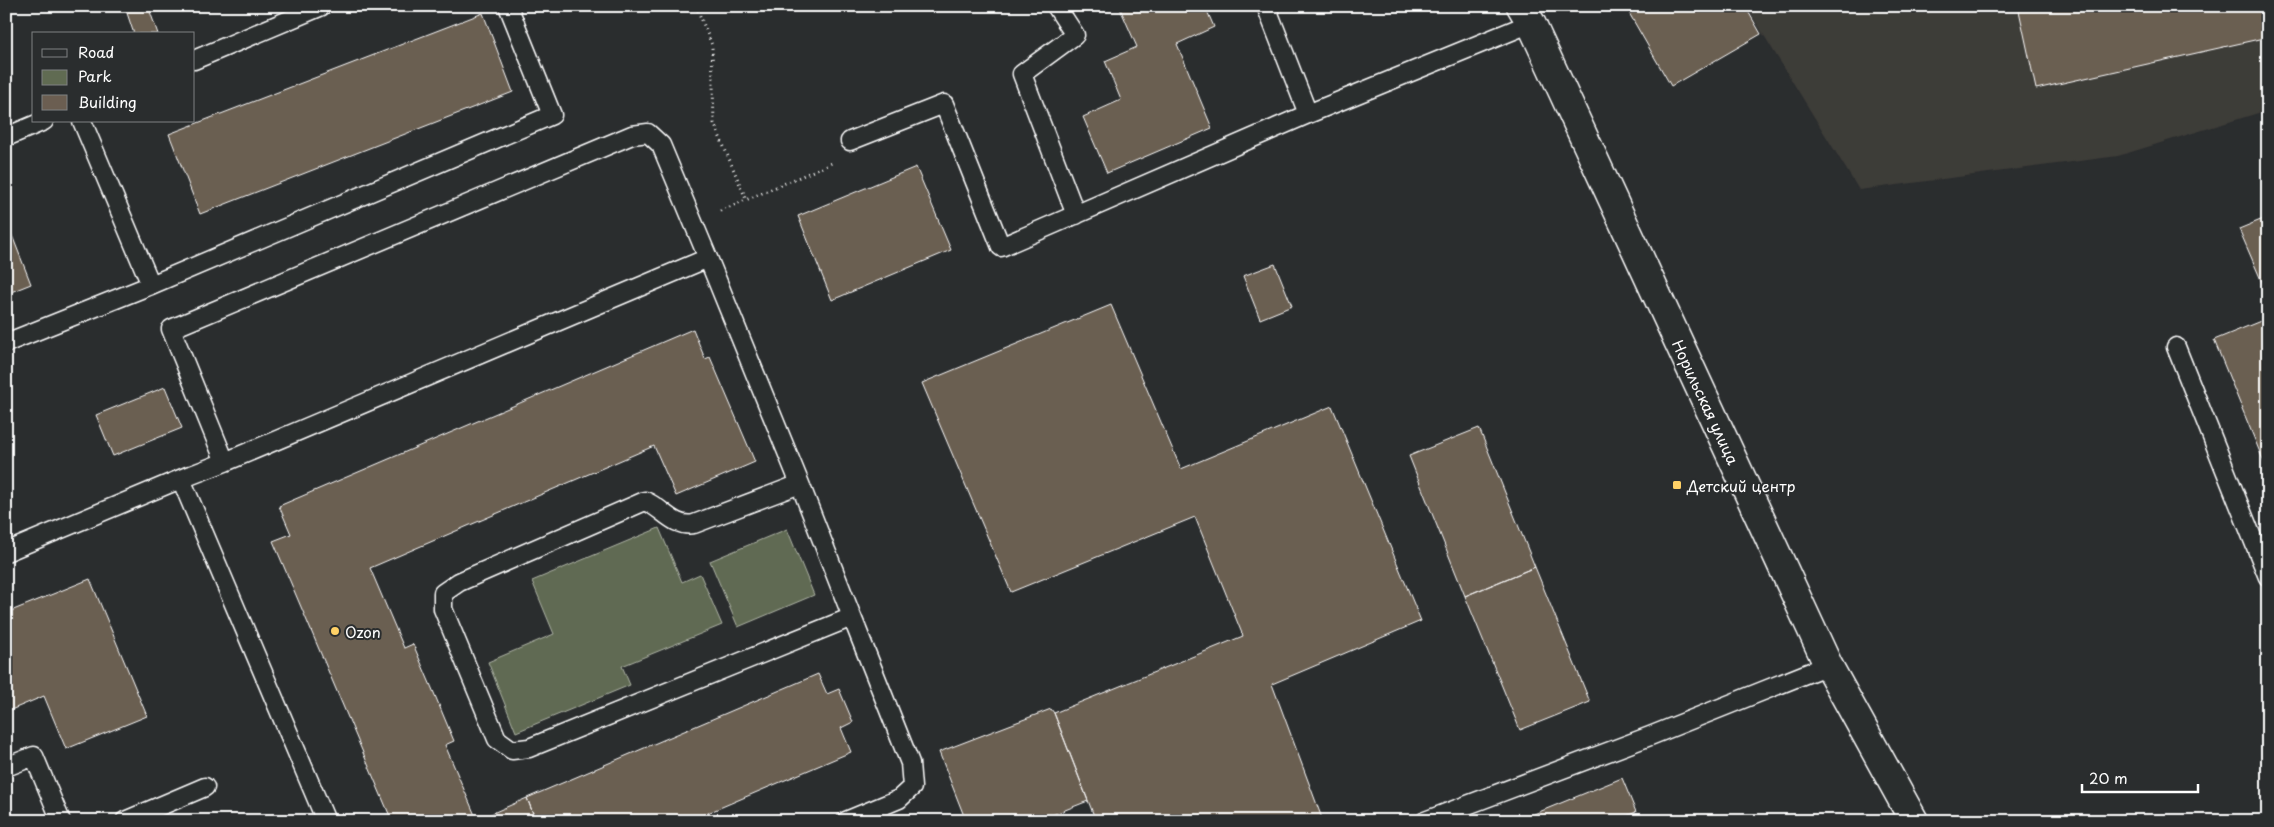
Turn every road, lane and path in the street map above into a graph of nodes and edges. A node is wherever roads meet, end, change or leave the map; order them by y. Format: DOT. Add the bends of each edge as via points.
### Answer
graph roads {
  1 [pos="322,6"];
  2 [pos="508,6"];
  3 [pos="696,6"];
  4 [pos="1056,6"];
  5 [pos="1266,6"];
  6 [pos="1526,14"];
  7 [pos="195,60"];
  8 [pos="1308,114"];
  9 [pos="42,122"];
  10 [pos="82,122"];
  11 [pos="6,137"];
  12 [pos="850,140"];
  13 [pos="746,199"];
  14 [pos="1076,215"];
  15 [pos="692,223"];
  16 [pos="708,258"];
  17 [pos="151,285"];
  18 [pos="6,343"];
  19 [pos="2176,347"];
  20 [pos="225,462"];
  21 [pos="181,479"];
  22 [pos="800,484"];
  23 [pos="6,552"];
  24 [pos="2268,577"];
  25 [pos="852,617"];
  26 [pos="1828,665"];
  27 [pos="6,768"];
  28 [pos="205,787"];
  29 [pos="61,821"];
  30 [pos="125,821"];
  31 [pos="326,821"];
  32 [pos="846,821"];
  33 [pos="1425,821"];
  34 [pos="1914,821"];
  1 -- 7 [label="lane"];
  2 -- 17 [label="lane" via="552,115"];
  3 -- 13 [label="path" via="712,46 714,123"];
  4 -- 14 [label="lane" via="1075,35 1022,74"];
  5 -- 8 [label="lane"];
  6 -- 8 [label="lane"];
  6 -- 26 [label="street, Норильская улица"];
  8 -- 14 [label="lane"];
  9 -- 11 [label="lane"];
  10 -- 17 [label="lane"];
  12 -- 13 [label="path" via="839,146 844,158"];
  12 -- 14 [label="lane" via="944,104 1001,247"];
  13 -- 15 [label="path"];
  15 -- 16 [label="lane"];
  15 -- 20 [label="lane" via="662,146 648,133 632,136 172,329"];
  16 -- 20 [label="lane"];
  16 -- 22 [label="lane"];
  17 -- 18 [label="lane"];
  19 -- 24 [label="lane"];
  20 -- 21 [label="lane"];
  21 -- 23 [label="lane"];
  21 -- 31 [label="lane"];
  22 -- 25 [label="lane"];
  22 -- 25 [label="lane" via="684,526 674,522 656,505 645,501 633,504 459,582 443,593 443,609 497,739 512,750 529,748"];
  25 -- 32 [label="lane" via="910,763 912,787 899,799"];
  26 -- 33 [label="lane"];
  26 -- 34 [label="street, Норильская улица"];
  27 -- 29 [label="lane" via="34,756"];
  28 -- 30 [label="lane"];
}
